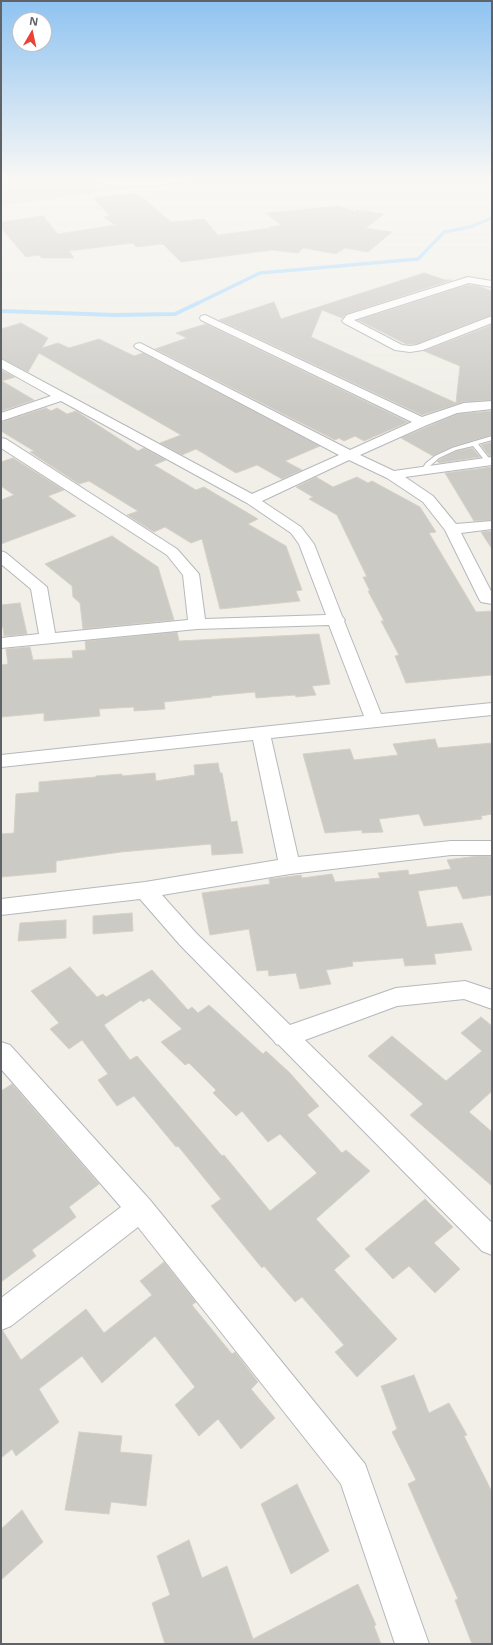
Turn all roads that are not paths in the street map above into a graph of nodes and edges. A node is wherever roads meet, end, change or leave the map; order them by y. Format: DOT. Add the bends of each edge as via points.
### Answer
graph roads {
  1 [pos="492,284"];
  2 [pos="205,318"];
  3 [pos="492,319"];
  4 [pos="140,346"];
  5 [pos="1,363"];
  6 [pos="62,396"];
  7 [pos="492,405"];
  8 [pos="1,417"];
  9 [pos="422,422"];
  10 [pos="492,438"];
  11 [pos="1,442"];
  12 [pos="474,443"];
  13 [pos="351,456"];
  14 [pos="490,461"];
  15 [pos="425,469"];
  16 [pos="392,475"];
  17 [pos="252,500"];
  18 [pos="492,525"];
  19 [pos="452,529"];
  20 [pos="1,556"];
  21 [pos="492,599"];
  22 [pos="337,620"];
  23 [pos="196,624"];
  24 [pos="48,638"];
  25 [pos="1,643"];
  26 [pos="492,709"];
  27 [pos="375,721"];
  28 [pos="261,733"];
  29 [pos="1,761"];
  30 [pos="492,848"];
  31 [pos="290,866"];
  32 [pos="145,890"];
  33 [pos="1,907"];
  34 [pos="492,1000"];
  35 [pos="284,1037"];
  36 [pos="2,1055"];
  37 [pos="140,1209"];
  38 [pos="492,1242"];
  39 [pos="1,1316"];
  40 [pos="412,1644"];
  1 -- 3 [label="street" via="468,280 351,317 348,321 399,348 410,349 419,348"];
  2 -- 9 [label="street"];
  4 -- 13 [label="street"];
  5 -- 6 [label="street"];
  6 -- 8 [label="street"];
  6 -- 17 [label="street"];
  7 -- 9 [label="street" via="464,407"];
  9 -- 13 [label="street"];
  10 -- 12 [label="lane"];
  11 -- 23 [label="street" via="172,552 191,574"];
  12 -- 14 [label="lane"];
  12 -- 15 [label="lane" via="437,457"];
  13 -- 16 [label="street"];
  13 -- 17 [label="street"];
  14 -- 15 [label="street"];
  15 -- 16 [label="street"];
  16 -- 19 [label="street" via="428,499"];
  17 -- 22 [label="street" via="286,522 303,539"];
  18 -- 19 [label="street"];
  19 -- 21 [label="street" via="487,599"];
  20 -- 24 [label="street" via="39,587"];
  22 -- 23 [label="street"];
  22 -- 27 [label="street"];
  23 -- 24 [label="street"];
  24 -- 25 [label="street"];
  26 -- 27 [label="street"];
  27 -- 28 [label="street"];
  28 -- 29 [label="street"];
  28 -- 31 [label="street"];
  30 -- 31 [label="street" via="451,848"];
  31 -- 32 [label="street"];
  32 -- 33 [label="street"];
  32 -- 35 [label="street" via="188,940"];
  34 -- 35 [label="street" via="465,990 396,997"];
  35 -- 38 [label="street"];
  36 -- 37 [label="street"];
  37 -- 39 [label="street"];
  37 -- 40 [label="street" via="354,1475"];
}
